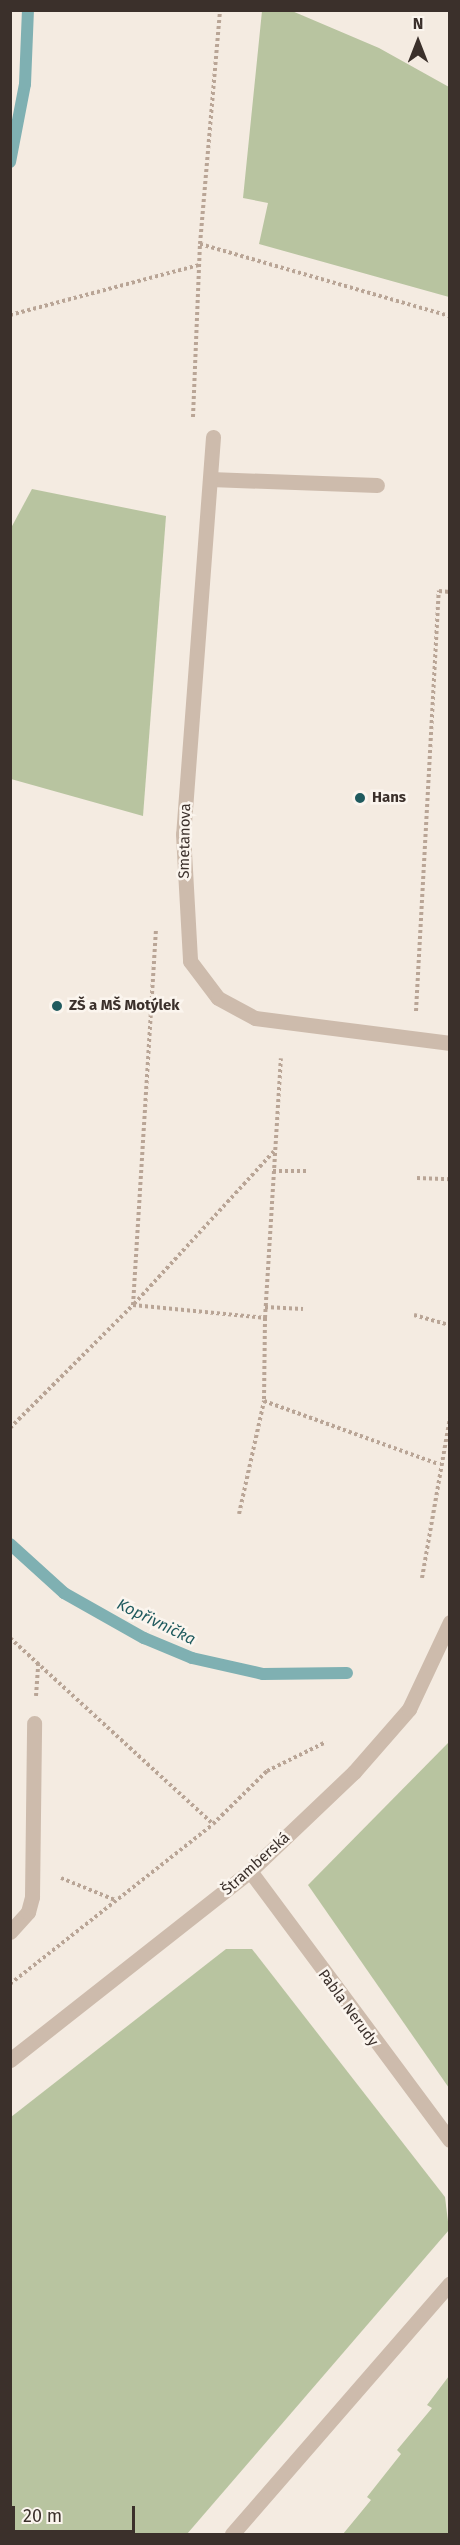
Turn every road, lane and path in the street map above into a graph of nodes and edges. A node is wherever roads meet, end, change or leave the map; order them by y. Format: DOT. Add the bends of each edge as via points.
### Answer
graph roads {
  1 [pos="220,10"];
  2 [pos="200,244"];
  3 [pos="10,315"];
  4 [pos="450,316"];
  5 [pos="213,437"];
  6 [pos="210,479"];
  7 [pos="377,485"];
  8 [pos="450,592"];
  9 [pos="157,918"];
  10 [pos="414,1040"];
  11 [pos="450,1043"];
  12 [pos="281,1058"];
  13 [pos="274,1151"];
  14 [pos="273,1171"];
  15 [pos="306,1171"];
  16 [pos="417,1178"];
  17 [pos="450,1179"];
  18 [pos="133,1305"];
  19 [pos="265,1307"];
  20 [pos="303,1309"];
  21 [pos="414,1315"];
  22 [pos="265,1318"];
  23 [pos="450,1325"];
  24 [pos="264,1401"];
  25 [pos="450,1417"];
  26 [pos="10,1428"];
  27 [pos="438,1464"];
  28 [pos="239,1514"];
  29 [pos="422,1578"];
  30 [pos="450,1622"];
  31 [pos="10,1638"];
  32 [pos="34,1723"];
  33 [pos="326,1742"];
  34 [pos="213,1824"];
  35 [pos="250,1871"];
  36 [pos="10,1932"];
  37 [pos="10,1984"];
  38 [pos="10,2060"];
  39 [pos="450,2140"];
  40 [pos="450,2283"];
  41 [pos="232,2535"];
  1 -- 2 [label="path"];
  2 -- 3 [label="path" via="199,265"];
  2 -- 4 [label="path"];
  5 -- 6 [label="street, Smetanova"];
  6 -- 7 [label="street"];
  6 -- 10 [label="street, Smetanova" via="183,834 190,961 218,998 255,1018"];
  8 -- 10 [label="path" via="439,591"];
  9 -- 18 [label="path"];
  10 -- 11 [label="street, Smetanova"];
  12 -- 13 [label="path"];
  13 -- 14 [label="path"];
  13 -- 18 [label="path"];
  14 -- 15 [label="path"];
  14 -- 19 [label="path"];
  16 -- 17 [label="path"];
  18 -- 22 [label="path"];
  18 -- 26 [label="path"];
  19 -- 20 [label="path"];
  19 -- 22 [label="path"];
  21 -- 23 [label="path"];
  22 -- 24 [label="path"];
  24 -- 27 [label="path"];
  24 -- 28 [label="path"];
  25 -- 27 [label="path"];
  27 -- 29 [label="path"];
  30 -- 35 [label="street, Štramberská" via="425,1682 389,1735"];
  31 -- 34 [label="path"];
  32 -- 36 [label="street" via="32,1897 25,1917"];
  33 -- 34 [label="path" via="267,1771"];
  34 -- 37 [label="path"];
  35 -- 38 [label="street, Štramberská"];
  35 -- 39 [label="street, Pabla Nerudy"];
  40 -- 41 [label="street"];
}
